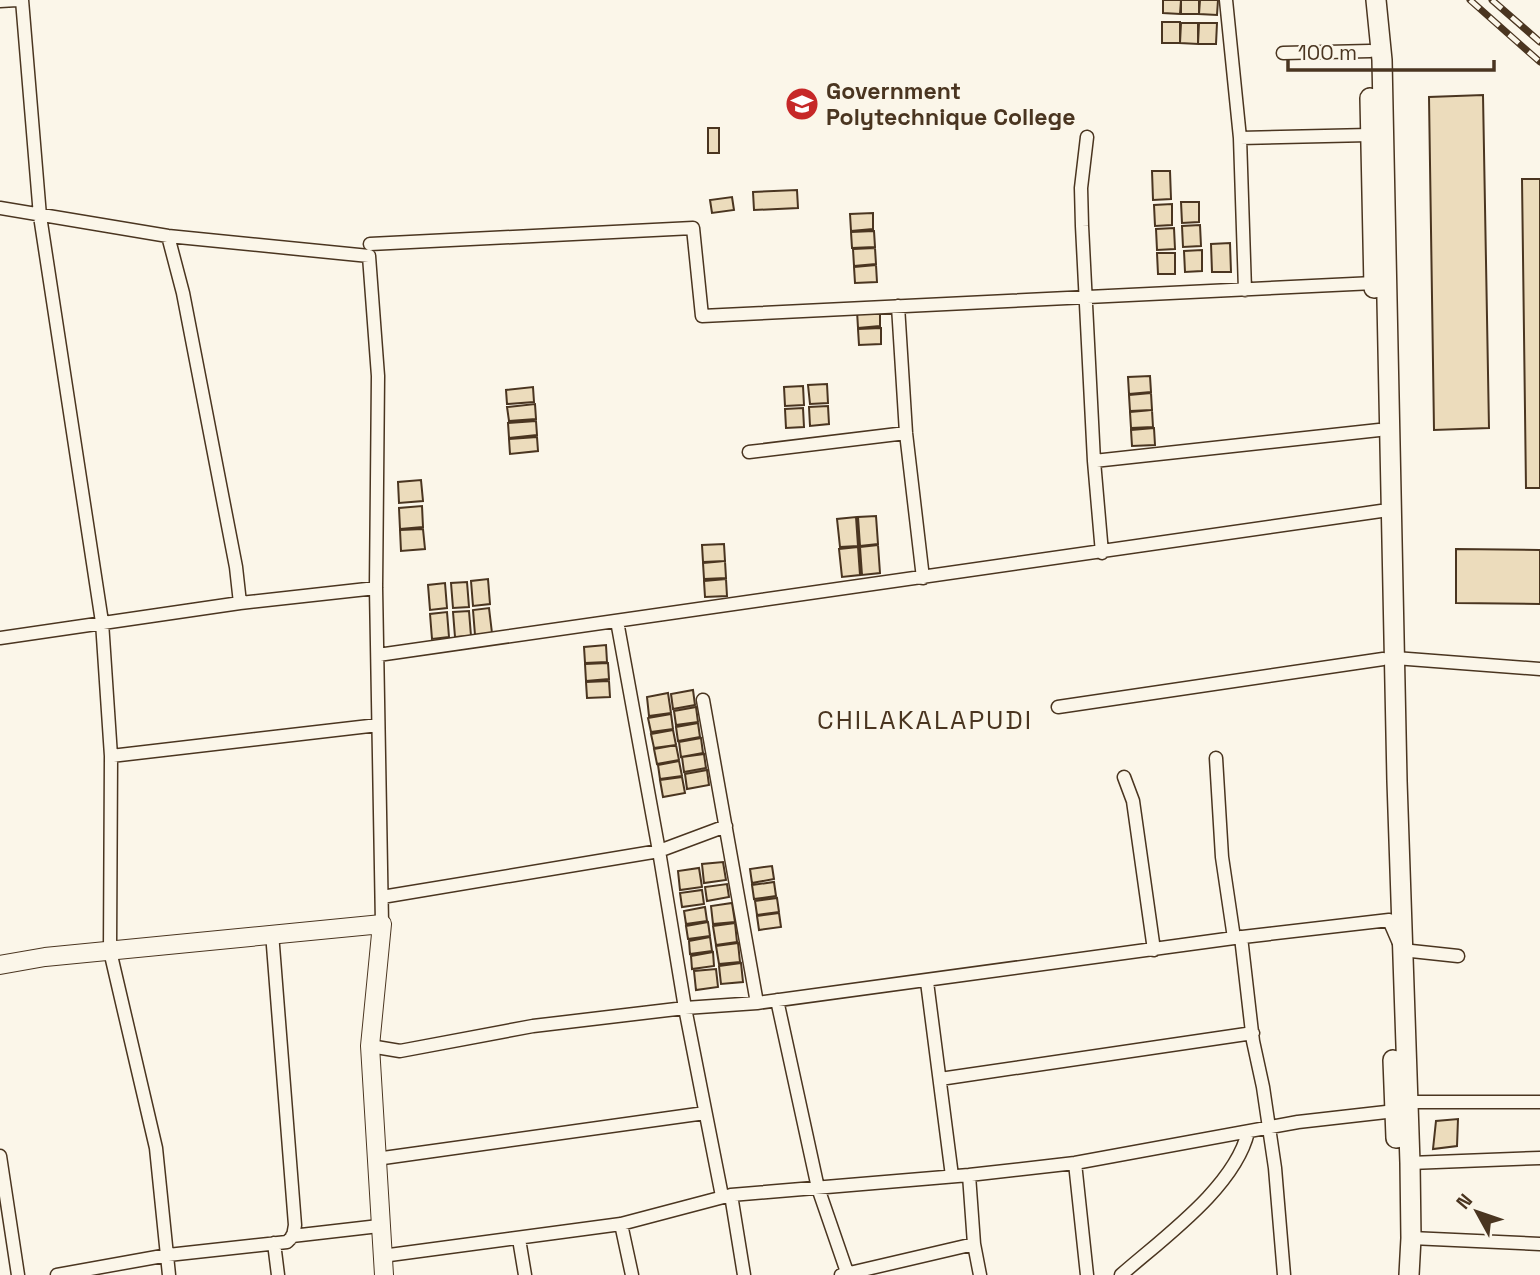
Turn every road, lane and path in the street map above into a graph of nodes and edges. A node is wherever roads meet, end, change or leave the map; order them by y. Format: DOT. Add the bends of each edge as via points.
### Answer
graph roads {
  1 [pos="20,0"];
  2 [pos="1226,0"];
  3 [pos="1376,0"];
  4 [pos="0,1"];
  5 [pos="1376,20"];
  6 [pos="1370,51"];
  7 [pos="1283,53"];
  8 [pos="1369,135"];
  9 [pos="1087,137"];
  10 [pos="1240,138"];
  11 [pos="0,208"];
  12 [pos="40,216"];
  13 [pos="168,236"];
  14 [pos="370,244"];
  15 [pos="1374,283"];
  16 [pos="1245,290"];
  17 [pos="1085,297"];
  18 [pos="898,306"];
  19 [pos="1379,430"];
  20 [pos="906,433"];
  21 [pos="749,452"];
  22 [pos="1094,461"];
  23 [pos="1381,511"];
  24 [pos="1102,553"];
  25 [pos="923,578"];
  26 [pos="376,588"];
  27 [pos="240,603"];
  28 [pos="617,621"];
  29 [pos="102,622"];
  30 [pos="0,638"];
  31 [pos="378,654"];
  32 [pos="1389,658"];
  33 [pos="1540,669"];
  34 [pos="703,700"];
  35 [pos="1058,707"];
  36 [pos="378,725"];
  37 [pos="110,757"];
  38 [pos="1216,758"];
  39 [pos="1124,777"];
  40 [pos="726,826"];
  41 [pos="659,851"];
  42 [pos="382,897"];
  43 [pos="1389,920"];
  44 [pos="382,923"];
  45 [pos="272,933"];
  46 [pos="1238,938"];
  47 [pos="1154,950"];
  48 [pos="1402,950"];
  49 [pos="110,951"];
  50 [pos="1458,956"];
  51 [pos="0,965"];
  52 [pos="928,982"];
  53 [pos="777,1000"];
  54 [pos="757,1003"];
  55 [pos="685,1008"];
  56 [pos="1252,1033"];
  57 [pos="370,1046"];
  58 [pos="940,1079"];
  59 [pos="1540,1102"];
  60 [pos="1402,1106"];
  61 [pos="705,1113"];
  62 [pos="1270,1128"];
  63 [pos="1248,1132"];
  64 [pos="0,1156"];
  65 [pos="1540,1158"];
  66 [pos="376,1159"];
  67 [pos="1075,1163"];
  68 [pos="1410,1163"];
  69 [pos="969,1175"];
  70 [pos="952,1176"];
  71 [pos="818,1188"];
  72 [pos="727,1195"];
  73 [pos="621,1224"];
  74 [pos="379,1226"];
  75 [pos="292,1236"];
  76 [pos="1411,1238"];
  77 [pos="519,1239"];
  78 [pos="274,1244"];
  79 [pos="974,1244"];
  80 [pos="1540,1244"];
  81 [pos="168,1255"];
  82 [pos="382,1256"];
  83 [pos="845,1274"];
  84 [pos="18,1275"];
  85 [pos="57,1275"];
  86 [pos="169,1275"];
  87 [pos="278,1275"];
  88 [pos="383,1275"];
  89 [pos="525,1275"];
  90 [pos="632,1275"];
  91 [pos="744,1275"];
  92 [pos="980,1275"];
  93 [pos="1087,1275"];
  94 [pos="1121,1275"];
  95 [pos="1284,1275"];
  96 [pos="1400,1275"];
  97 [pos="1409,1275"];
  1 -- 4 [label="street"];
  1 -- 12 [label="street"];
  2 -- 10 [label="street"];
  3 -- 5 [label="main road"];
  5 -- 6 [label="main road"];
  5 -- 32 [label="main road" via="1382,60"];
  6 -- 7 [label="street"];
  6 -- 8 [label="main road"];
  8 -- 10 [label="street"];
  8 -- 15 [label="main road"];
  9 -- 17 [label="street" via="1081,188"];
  10 -- 16 [label="street"];
  11 -- 12 [label="street"];
  12 -- 13 [label="street"];
  12 -- 29 [label="street"];
  13 -- 26 [label="street" via="369,256 377,376"];
  13 -- 27 [label="street" via="183,293"];
  14 -- 18 [label="street" via="693,229 702,316"];
  15 -- 16 [label="street"];
  15 -- 19 [label="main road"];
  16 -- 17 [label="street"];
  17 -- 18 [label="street"];
  17 -- 22 [label="street"];
  18 -- 20 [label="street"];
  19 -- 22 [label="street"];
  19 -- 23 [label="main road"];
  20 -- 21 [label="street"];
  20 -- 25 [label="street"];
  22 -- 24 [label="street"];
  23 -- 24 [label="street"];
  23 -- 32 [label="main road"];
  24 -- 25 [label="street"];
  25 -- 28 [label="street"];
  26 -- 27 [label="street"];
  26 -- 31 [label="street"];
  27 -- 29 [label="street"];
  28 -- 31 [label="street"];
  28 -- 41 [label="street"];
  29 -- 30 [label="street"];
  29 -- 37 [label="street"];
  31 -- 36 [label="street"];
  32 -- 33 [label="street"];
  32 -- 35 [label="street"];
  32 -- 43 [label="main road"];
  32 -- 48 [label="main road"];
  34 -- 40 [label="street"];
  36 -- 37 [label="street"];
  36 -- 42 [label="street"];
  37 -- 49 [label="street"];
  38 -- 46 [label="street" via="1222,857"];
  39 -- 47 [label="street" via="1133,801"];
  40 -- 41 [label="street"];
  40 -- 54 [label="street"];
  41 -- 42 [label="street"];
  41 -- 55 [label="street"];
  42 -- 44 [label="street"];
  43 -- 46 [label="street"];
  43 -- 48 [label="street"];
  43 -- 60 [label="main road"];
  44 -- 45 [label="street"];
  44 -- 57 [label="street"];
  45 -- 49 [label="street"];
  45 -- 75 [label="street" via="295,1225"];
  46 -- 47 [label="street"];
  46 -- 56 [label="street"];
  47 -- 52 [label="street"];
  48 -- 50 [label="street"];
  48 -- 60 [label="main road"];
  49 -- 51 [label="street"];
  49 -- 81 [label="street" via="156,1148"];
  52 -- 53 [label="street"];
  52 -- 58 [label="street"];
  53 -- 54 [label="street"];
  53 -- 71 [label="street"];
  54 -- 55 [label="street"];
  55 -- 57 [label="street" via="533,1026 400,1051"];
  55 -- 61 [label="street"];
  56 -- 58 [label="street"];
  56 -- 62 [label="street"];
  57 -- 66 [label="street"];
  58 -- 70 [label="street"];
  59 -- 60 [label="street"];
  60 -- 62 [label="street"];
  60 -- 68 [label="main road"];
  60 -- 96 [label="main road"];
  61 -- 66 [label="street"];
  61 -- 72 [label="street"];
  62 -- 63 [label="street"];
  62 -- 95 [label="street"];
  63 -- 67 [label="street"];
  63 -- 94 [label="street" via="1244,1148 1218,1186"];
  64 -- 84 [label="street"];
  65 -- 68 [label="street"];
  66 -- 74 [label="street"];
  67 -- 69 [label="street"];
  67 -- 93 [label="street"];
  68 -- 76 [label="main road"];
  69 -- 70 [label="street"];
  69 -- 79 [label="street"];
  70 -- 71 [label="street"];
  71 -- 72 [label="street"];
  71 -- 83 [label="street"];
  72 -- 73 [label="street"];
  72 -- 91 [label="street"];
  73 -- 77 [label="street"];
  73 -- 90 [label="street"];
  74 -- 75 [label="street"];
  74 -- 82 [label="street"];
  75 -- 78 [label="street"];
  76 -- 80 [label="street"];
  76 -- 97 [label="main road"];
  77 -- 82 [label="street"];
  77 -- 89 [label="street"];
  78 -- 81 [label="street"];
  78 -- 87 [label="street"];
  79 -- 83 [label="street"];
  79 -- 92 [label="street"];
  81 -- 85 [label="street"];
  81 -- 86 [label="street"];
  82 -- 88 [label="street"];
}
